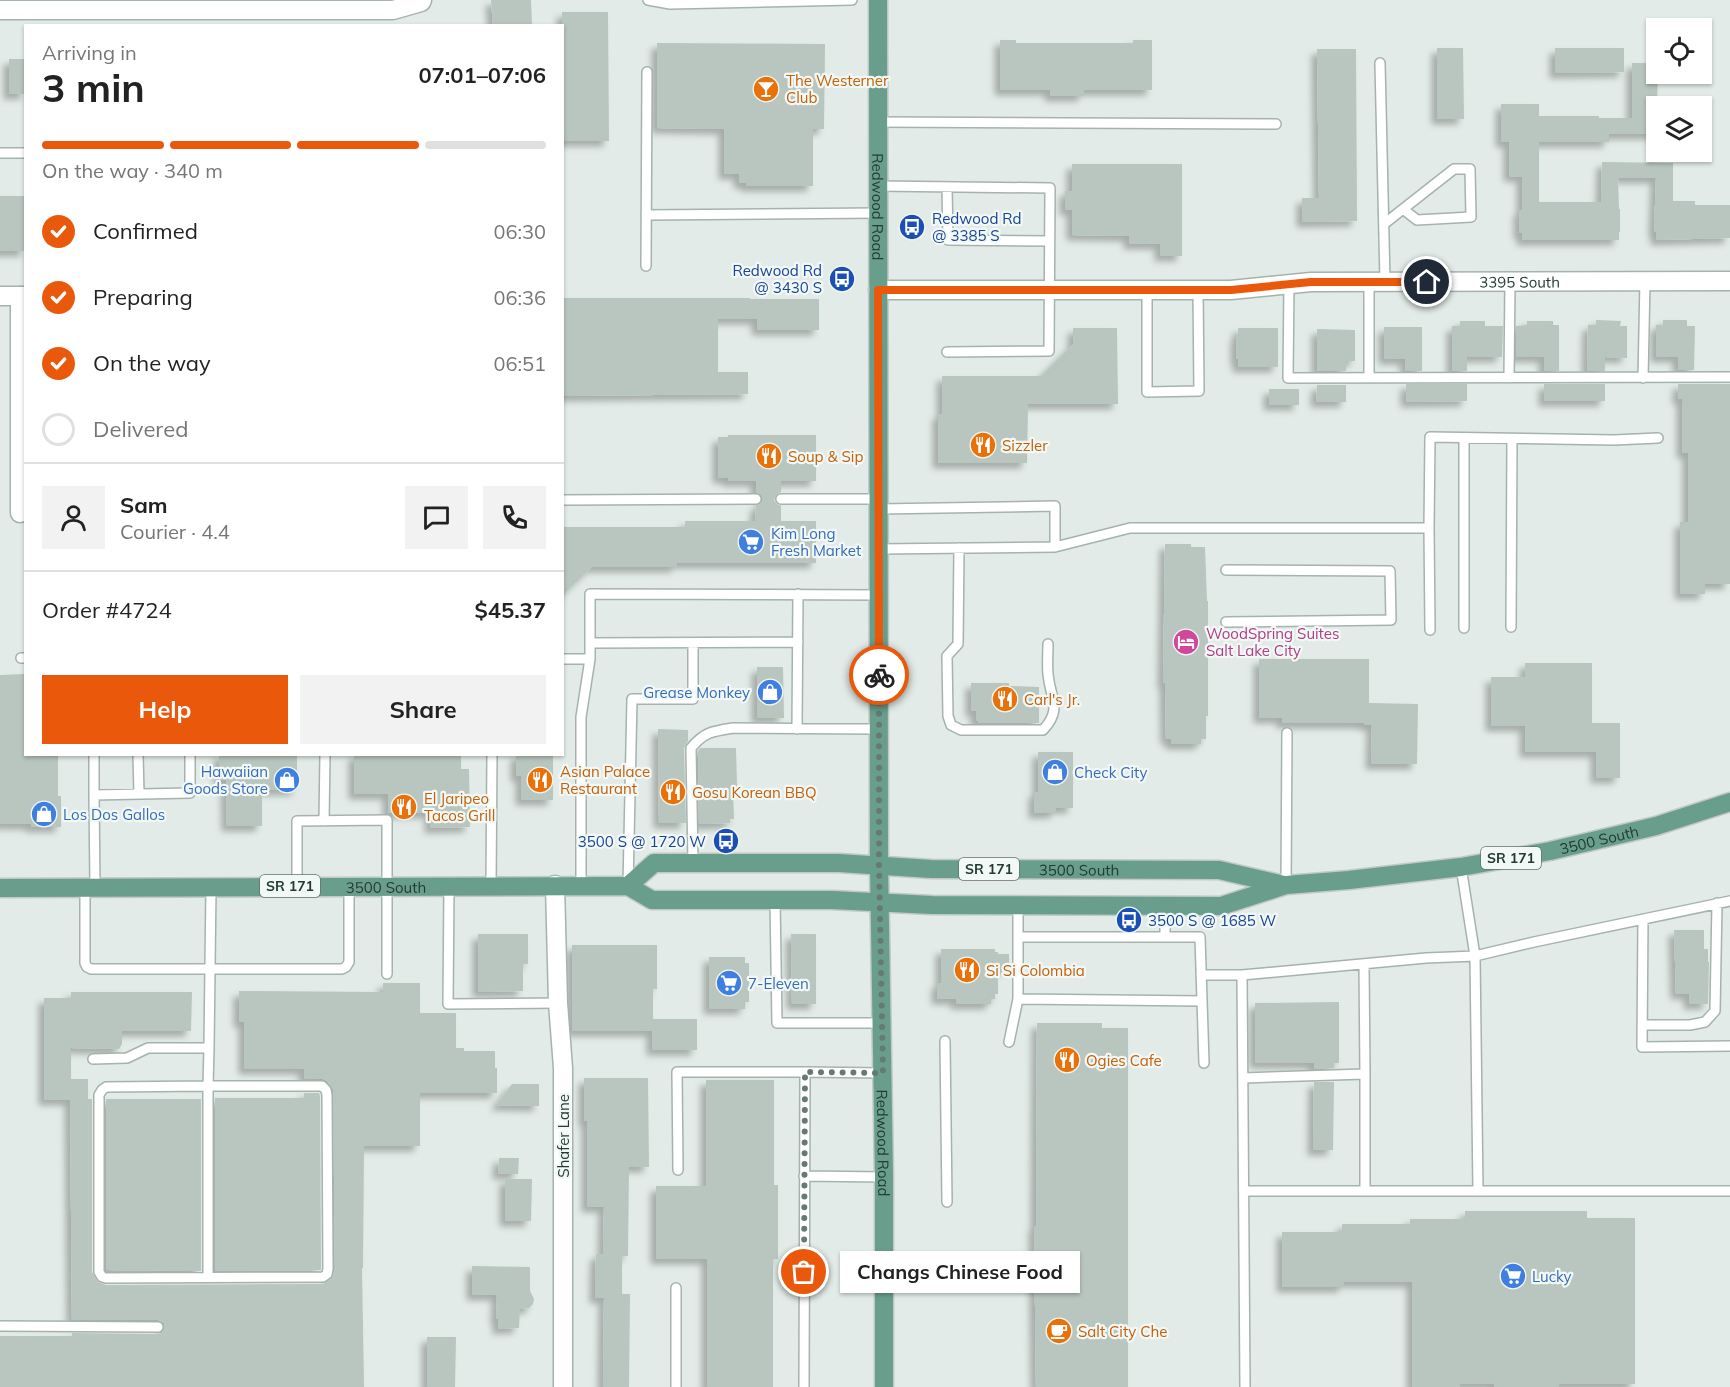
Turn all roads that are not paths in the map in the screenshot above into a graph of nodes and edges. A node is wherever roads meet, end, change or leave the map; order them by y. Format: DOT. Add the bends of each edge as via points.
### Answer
graph roads {
  1 [pos="648,0"];
  2 [pos="852,0"];
  3 [pos="878,0"];
  4 [pos="422,1"];
  5 [pos="0,10"];
  6 [pos="1380,63"];
  7 [pos="647,72"];
  8 [pos="878,123"];
  9 [pos="1276,124"];
  10 [pos="0,153"];
  11 [pos="24,153"];
  12 [pos="878,186"];
  13 [pos="947,187"];
  14 [pos="1402,209"];
  15 [pos="878,213"];
  16 [pos="646,215"];
  17 [pos="1384,224"];
  18 [pos="1049,241"];
  19 [pos="646,266"];
  20 [pos="1645,281"];
  21 [pos="1730,281"];
  22 [pos="1377,282"];
  23 [pos="1510,282"];
  24 [pos="1289,284"];
  25 [pos="878,290"];
  26 [pos="1049,290"];
  27 [pos="1147,290"];
  28 [pos="1198,290"];
  29 [pos="0,296"];
  30 [pos="23,296"];
  31 [pos="947,352"];
  32 [pos="1730,377"];
  33 [pos="1369,378"];
  34 [pos="1509,378"];
  35 [pos="1643,378"];
  36 [pos="1464,438"];
  37 [pos="1658,438"];
  38 [pos="1512,439"];
  39 [pos="756,499"];
  40 [pos="781,499"];
  41 [pos="564,500"];
  42 [pos="879,504"];
  43 [pos="20,513"];
  44 [pos="1429,528"];
  45 [pos="1055,547"];
  46 [pos="959,548"];
  47 [pos="879,549"];
  48 [pos="1226,570"];
  49 [pos="798,594"];
  50 [pos="879,595"];
  51 [pos="1226,622"];
  52 [pos="1511,627"];
  53 [pos="1464,628"];
  54 [pos="1430,630"];
  55 [pos="798,642"];
  56 [pos="590,643"];
  57 [pos="693,643"];
  58 [pos="1048,644"];
  59 [pos="564,659"];
  60 [pos="590,659"];
  61 [pos="797,729"];
  62 [pos="879,729"];
  63 [pos="1287,733"];
  64 [pos="94,756"];
  65 [pos="138,756"];
  66 [pos="190,756"];
  67 [pos="325,756"];
  68 [pos="492,756"];
  69 [pos="139,794"];
  70 [pos="94,795"];
  71 [pos="1730,802"];
  72 [pos="324,821"];
  73 [pos="693,863"];
  74 [pos="879,865"];
  75 [pos="1461,867"];
  76 [pos="555,885"];
  77 [pos="581,885"];
  78 [pos="1286,885"];
  79 [pos="297,886"];
  80 [pos="349,886"];
  81 [pos="387,886"];
  82 [pos="449,886"];
  83 [pos="491,886"];
  84 [pos="628,886"];
  85 [pos="90,887"];
  86 [pos="210,887"];
  87 [pos="0,888"];
  88 [pos="775,900"];
  89 [pos="1730,901"];
  90 [pos="880,902"];
  91 [pos="1717,903"];
  92 [pos="1018,905"];
  93 [pos="1165,906"];
  94 [pos="1643,919"];
  95 [pos="1018,937"];
  96 [pos="1166,937"];
  97 [pos="1475,956"];
  98 [pos="1364,964"];
  99 [pos="209,969"];
  100 [pos="387,974"];
  101 [pos="1201,975"];
  102 [pos="1242,975"];
  103 [pos="1018,999"];
  104 [pos="1202,1001"];
  105 [pos="558,1003"];
  106 [pos="882,1023"];
  107 [pos="1642,1025"];
  108 [pos="945,1041"];
  109 [pos="1009,1042"];
  110 [pos="1730,1046"];
  111 [pos="209,1048"];
  112 [pos="93,1059"];
  113 [pos="1204,1063"];
  114 [pos="805,1072"];
  115 [pos="883,1073"];
  116 [pos="1365,1074"];
  117 [pos="1243,1078"];
  118 [pos="208,1086"];
  119 [pos="678,1170"];
  120 [pos="804,1176"];
  121 [pos="884,1176"];
  122 [pos="1244,1191"];
  123 [pos="1365,1191"];
  124 [pos="1478,1191"];
  125 [pos="1730,1191"];
  126 [pos="947,1202"];
  127 [pos="208,1277"];
  128 [pos="676,1288"];
  129 [pos="0,1326"];
  130 [pos="158,1327"];
  131 [pos="563,1387"];
  132 [pos="676,1387"];
  133 [pos="804,1387"];
  134 [pos="884,1387"];
  135 [pos="1245,1387"];
  1 -- 2 [label="lane" via="670,4"];
  3 -- 8 [label="main road, Redwood Road"];
  4 -- 5 [label="street" via="393,10"];
  6 -- 17 [label="lane"];
  7 -- 16 [label="lane"];
  8 -- 9 [label="lane"];
  8 -- 12 [label="main road, Redwood Road"];
  10 -- 11 [label="lane"];
  12 -- 13 [label="lane"];
  12 -- 15 [label="main road, Redwood Road"];
  13 -- 18 [label="lane" via="948,240"];
  13 -- 18 [label="lane" via="1050,188"];
  14 -- 14 [label="lane" via="1454,169 1470,169 1470,217 1417,220"];
  14 -- 17 [label="lane"];
  15 -- 16 [label="lane"];
  15 -- 25 [label="main road, Redwood Road"];
  16 -- 19 [label="lane"];
  17 -- 22 [label="lane"];
  18 -- 26 [label="lane"];
  20 -- 21 [label="street, 3395 South"];
  20 -- 23 [label="street, 3395 South"];
  20 -- 35 [label="lane"];
  22 -- 23 [label="street, 3395 South"];
  22 -- 24 [label="street, 3395 South"];
  22 -- 33 [label="lane"];
  23 -- 34 [label="lane"];
  24 -- 28 [label="street, 3395 South"];
  24 -- 33 [label="lane" via="1288,378"];
  25 -- 26 [label="street, 3395 South"];
  25 -- 42 [label="main road, Redwood Road"];
  26 -- 27 [label="street, 3395 South"];
  26 -- 31 [label="lane" via="1049,351"];
  27 -- 28 [label="street, 3395 South"];
  27 -- 28 [label="lane" via="1147,392 1199,391"];
  29 -- 30 [label="street"];
  30 -- 43 [label="street"];
  32 -- 35 [label="lane"];
  33 -- 34 [label="lane"];
  34 -- 35 [label="lane"];
  36 -- 38 [label="lane"];
  36 -- 44 [label="lane" via="1430,437"];
  36 -- 53 [label="lane"];
  37 -- 38 [label="lane"];
  38 -- 52 [label="lane"];
  39 -- 41 [label="lane"];
  40 -- 42 [label="lane"];
  42 -- 45 [label="lane" via="1055,506"];
  42 -- 47 [label="main road, Redwood Road"];
  44 -- 45 [label="lane" via="1130,528"];
  44 -- 54 [label="lane"];
  45 -- 46 [label="lane"];
  46 -- 47 [label="lane"];
  46 -- 58 [label="lane" via="958,644 947,656 951,725 961,730 1043,729 1055,711 1048,675"];
  47 -- 50 [label="main road, Redwood Road"];
  48 -- 51 [label="lane" via="1390,571 1391,620"];
  49 -- 50 [label="lane"];
  49 -- 55 [label="lane"];
  49 -- 56 [label="lane" via="590,594"];
  50 -- 62 [label="main road, Redwood Road"];
  55 -- 57 [label="lane"];
  55 -- 61 [label="lane"];
  56 -- 57 [label="lane"];
  56 -- 60 [label="lane"];
  57 -- 84 [label="lane" via="693,699 632,699"];
  59 -- 60 [label="lane"];
  60 -- 77 [label="lane" via="581,717"];
  61 -- 62 [label="lane"];
  61 -- 73 [label="lane" via="711,731 691,748"];
  62 -- 74 [label="main road, Redwood Road"];
  63 -- 78 [label="lane"];
  64 -- 70 [label="lane"];
  65 -- 69 [label="lane"];
  66 -- 69 [label="lane" via="190,793"];
  67 -- 72 [label="lane"];
  68 -- 83 [label="lane"];
  69 -- 70 [label="lane"];
  70 -- 85 [label="lane"];
  71 -- 75 [label="main road, 3500 South / SR 171" via="1656,826"];
  72 -- 79 [label="lane" via="297,821"];
  72 -- 81 [label="lane" via="387,820"];
  73 -- 74 [label="main road, 3500 South / SR 171"];
  73 -- 84 [label="main road, 3500 South / SR 171" via="654,863"];
  74 -- 78 [label="main road, 3500 South / SR 171" via="942,869 1220,870"];
  74 -- 90 [label="main road, Redwood Road"];
  75 -- 78 [label="main road, 3500 South / SR 171"];
  75 -- 97 [label="lane"];
  76 -- 77 [label="main road, 3500 South / SR 171"];
  76 -- 83 [label="main road, 3500 South / SR 171"];
  76 -- 105 [label="street, Shafer Lane"];
  77 -- 84 [label="main road, 3500 South / SR 171"];
  78 -- 93 [label="main road, 3500 South / SR 171" via="1221,906"];
  79 -- 80 [label="main road, 3500 South / SR 171"];
  79 -- 86 [label="main road, 3500 South / SR 171"];
  80 -- 81 [label="main road, 3500 South / SR 171"];
  80 -- 99 [label="lane" via="346,967"];
  81 -- 82 [label="main road, 3500 South / SR 171"];
  81 -- 100 [label="lane"];
  82 -- 83 [label="main road, 3500 South / SR 171"];
  82 -- 105 [label="lane" via="448,1004"];
  84 -- 88 [label="main road, 3500 South / SR 171" via="652,900"];
  85 -- 86 [label="main road, 3500 South / SR 171"];
  85 -- 87 [label="main road, 3500 South / SR 171"];
  85 -- 99 [label="lane" via="87,967"];
  86 -- 99 [label="lane"];
  88 -- 90 [label="main road, 3500 South / SR 171"];
  88 -- 106 [label="lane" via="777,1023"];
  89 -- 91 [label="lane"];
  90 -- 92 [label="main road, 3500 South / SR 171"];
  90 -- 106 [label="main road, Redwood Road"];
  91 -- 94 [label="lane"];
  91 -- 107 [label="lane" via="1715,1011 1698,1024"];
  92 -- 93 [label="main road, 3500 South / SR 171"];
  92 -- 95 [label="lane"];
  93 -- 96 [label="lane"];
  94 -- 97 [label="lane"];
  94 -- 107 [label="lane"];
  95 -- 96 [label="lane"];
  95 -- 103 [label="lane"];
  96 -- 101 [label="lane" via="1200,937"];
  97 -- 98 [label="lane"];
  97 -- 124 [label="lane"];
  98 -- 102 [label="lane"];
  98 -- 116 [label="lane"];
  99 -- 111 [label="lane"];
  101 -- 102 [label="lane"];
  101 -- 104 [label="lane"];
  102 -- 117 [label="lane"];
  103 -- 104 [label="lane"];
  103 -- 109 [label="lane"];
  104 -- 113 [label="lane"];
  105 -- 131 [label="street, Shafer Lane" via="563,1068"];
  106 -- 115 [label="main road, Redwood Road"];
  107 -- 110 [label="lane" via="1642,1047"];
  108 -- 126 [label="lane"];
  111 -- 112 [label="lane" via="148,1048 127,1058"];
  111 -- 118 [label="lane"];
  114 -- 115 [label="lane"];
  114 -- 119 [label="lane" via="677,1072"];
  114 -- 120 [label="lane"];
  115 -- 121 [label="main road, Redwood Road"];
  116 -- 117 [label="lane"];
  116 -- 123 [label="lane"];
  117 -- 122 [label="lane"];
  118 -- 127 [label="lane"];
  118 -- 127 [label="lane" via="106,1087 99,1095 99,1272 106,1278"];
  118 -- 127 [label="lane" via="322,1086 326,1090 328,1269 323,1277"];
  120 -- 121 [label="lane"];
  120 -- 133 [label="lane"];
  121 -- 134 [label="main road, Redwood Road"];
  122 -- 123 [label="lane"];
  122 -- 135 [label="lane"];
  123 -- 124 [label="lane"];
  124 -- 125 [label="lane"];
  128 -- 132 [label="lane"];
  129 -- 130 [label="lane"];
}
